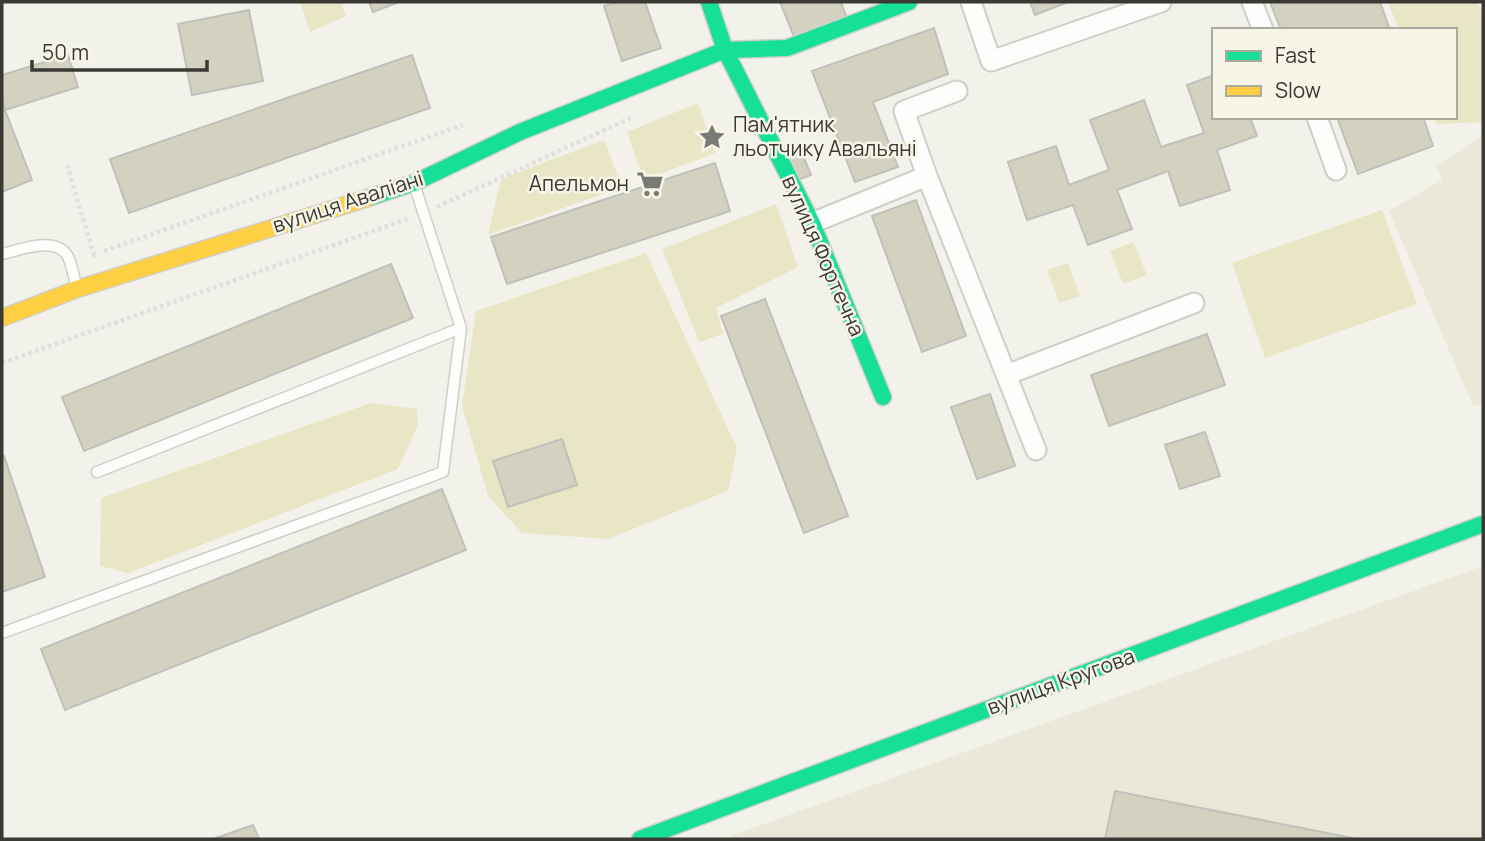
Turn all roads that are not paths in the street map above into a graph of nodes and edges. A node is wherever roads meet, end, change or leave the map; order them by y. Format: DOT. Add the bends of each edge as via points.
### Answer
graph roads {
  1 [pos="709,2"];
  2 [pos="909,2"];
  3 [pos="971,2"];
  4 [pos="1161,2"];
  5 [pos="1252,2"];
  6 [pos="1263,28"];
  7 [pos="725,50"];
  8 [pos="957,91"];
  9 [pos="1318,119"];
  10 [pos="1336,170"];
  11 [pos="927,176"];
  12 [pos="414,183"];
  13 [pos="812,223"];
  14 [pos="2,254"];
  15 [pos="77,289"];
  16 [pos="1195,303"];
  17 [pos="2,318"];
  18 [pos="461,328"];
  19 [pos="1006,375"];
  20 [pos="883,397"];
  21 [pos="1035,450"];
  22 [pos="97,472"];
  23 [pos="1483,524"];
  24 [pos="2,633"];
  25 [pos="640,839"];
  1 -- 7 [label="street, вулиця Фортечна"];
  2 -- 7 [label="street, вулиця Аваліані" via="787,48"];
  3 -- 4 [label="street" via="991,61"];
  5 -- 6 [label="street"];
  7 -- 12 [label="street, вулиця Аваліані" via="520,132"];
  7 -- 13 [label="street, вулиця Фортечна"];
  8 -- 11 [label="street" via="904,111"];
  9 -- 10 [label="street"];
  11 -- 13 [label="street"];
  11 -- 19 [label="street"];
  12 -- 15 [label="street, вулиця Аваліані"];
  12 -- 18 [label="lane"];
  13 -- 20 [label="street, вулиця Фортечна"];
  14 -- 15 [label="lane" via="56,246 67,256"];
  15 -- 17 [label="street, вулиця Аваліані"];
  16 -- 19 [label="street"];
  18 -- 22 [label="lane"];
  18 -- 24 [label="lane" via="443,472"];
  19 -- 21 [label="street"];
  23 -- 25 [label="street, вулиця Кругова"];
}
